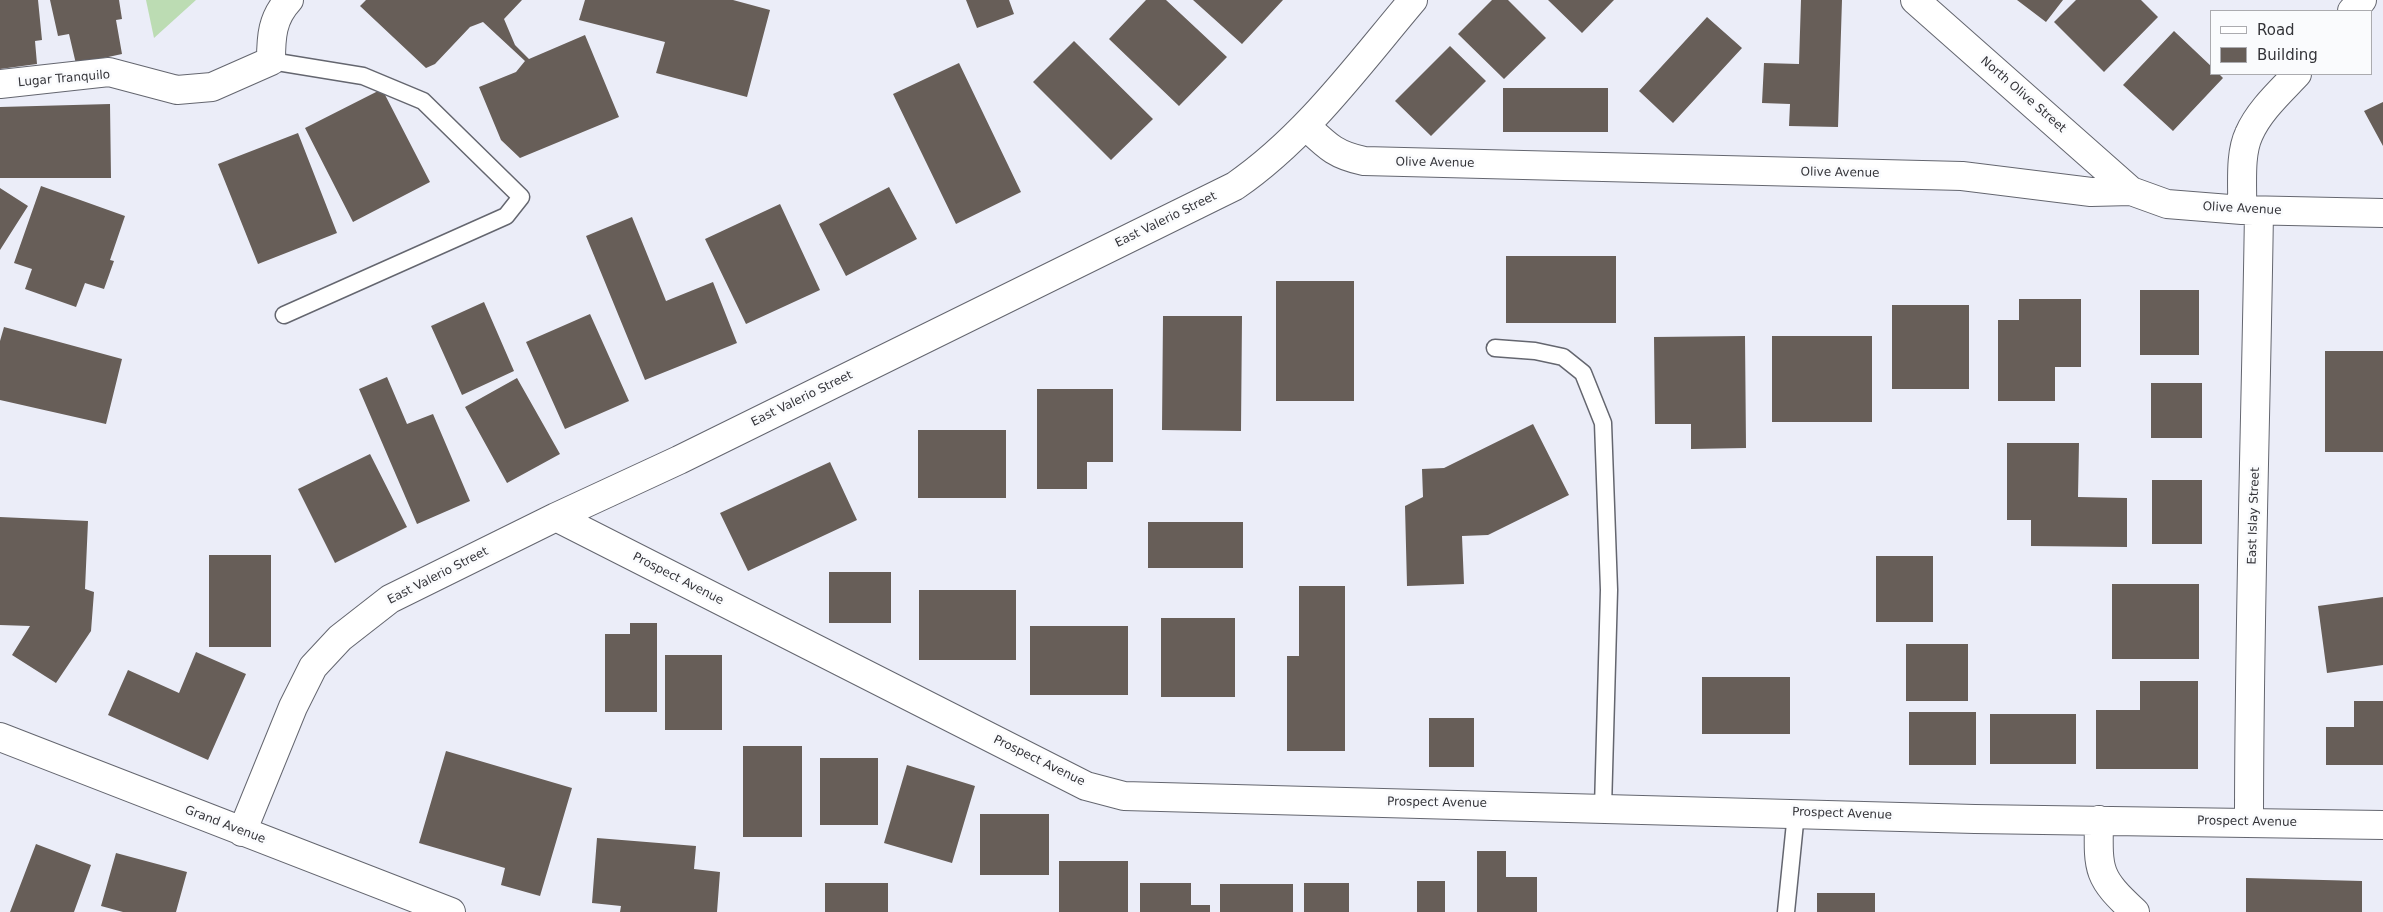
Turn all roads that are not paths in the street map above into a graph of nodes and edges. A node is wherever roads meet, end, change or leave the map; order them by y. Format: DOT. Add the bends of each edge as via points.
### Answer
graph roads {
  1 [pos="289,0"];
  2 [pos="1414,0"];
  3 [pos="1915,0"];
  4 [pos="2362,0"];
  5 [pos="2353,10"];
  6 [pos="271,61"];
  7 [pos="2296,75"];
  8 [pos="0,84"];
  9 [pos="1306,126"];
  10 [pos="2131,191"];
  11 [pos="2250,211"];
  12 [pos="2383,213"];
  13 [pos="284,315"];
  14 [pos="1495,348"];
  15 [pos="556,517"];
  16 [pos="0,737"];
  17 [pos="1603,808"];
  18 [pos="1796,813"];
  19 [pos="2099,820"];
  20 [pos="2249,821"];
  21 [pos="2383,825"];
  22 [pos="242,832"];
  23 [pos="451,912"];
  24 [pos="1786,912"];
  25 [pos="2135,912"];
  1 -- 6 [label="street" via="280,10 271,34"];
  2 -- 9 [label="street, East Valerio Street"];
  3 -- 10 [label="street, North Olive Street"];
  4 -- 5 [label="street"];
  6 -- 8 [label="street, Lugar Tranquilo" via="212,87 177,90 109,72"];
  6 -- 13 [label="lane" via="363,76 423,101 521,196 506,216"];
  7 -- 11 [label="street, East Islay Street" via="2258,117 2248,135 2244,153"];
  9 -- 10 [label="street, Olive Avenue" via="1328,148 1344,157 1364,161 1962,176 2091,192"];
  9 -- 15 [label="street, East Valerio Street" via="1263,167 1235,186 679,460"];
  10 -- 11 [label="street, Olive Avenue" via="2167,204"];
  11 -- 12 [label="street, Olive Avenue"];
  11 -- 20 [label="street, East Islay Street" via="2256,458 2249,659"];
  14 -- 17 [label="lane" via="1563,357 1583,373 1603,423 1609,590"];
  15 -- 17 [label="street, Prospect Avenue" via="1086,786 1124,796"];
  15 -- 22 [label="street, East Valerio Street" via="390,599 340,638 313,667 293,707"];
  16 -- 22 [label="street, Grand Avenue"];
  17 -- 18 [label="street, Prospect Avenue"];
  18 -- 19 [label="street, Prospect Avenue"];
  18 -- 24 [label="lane"];
  19 -- 20 [label="street, Prospect Avenue"];
  19 -- 25 [label="street" via="2102,873 2112,891"];
  20 -- 21 [label="street, Prospect Avenue"];
  22 -- 23 [label="street, Grand Avenue"];
}
